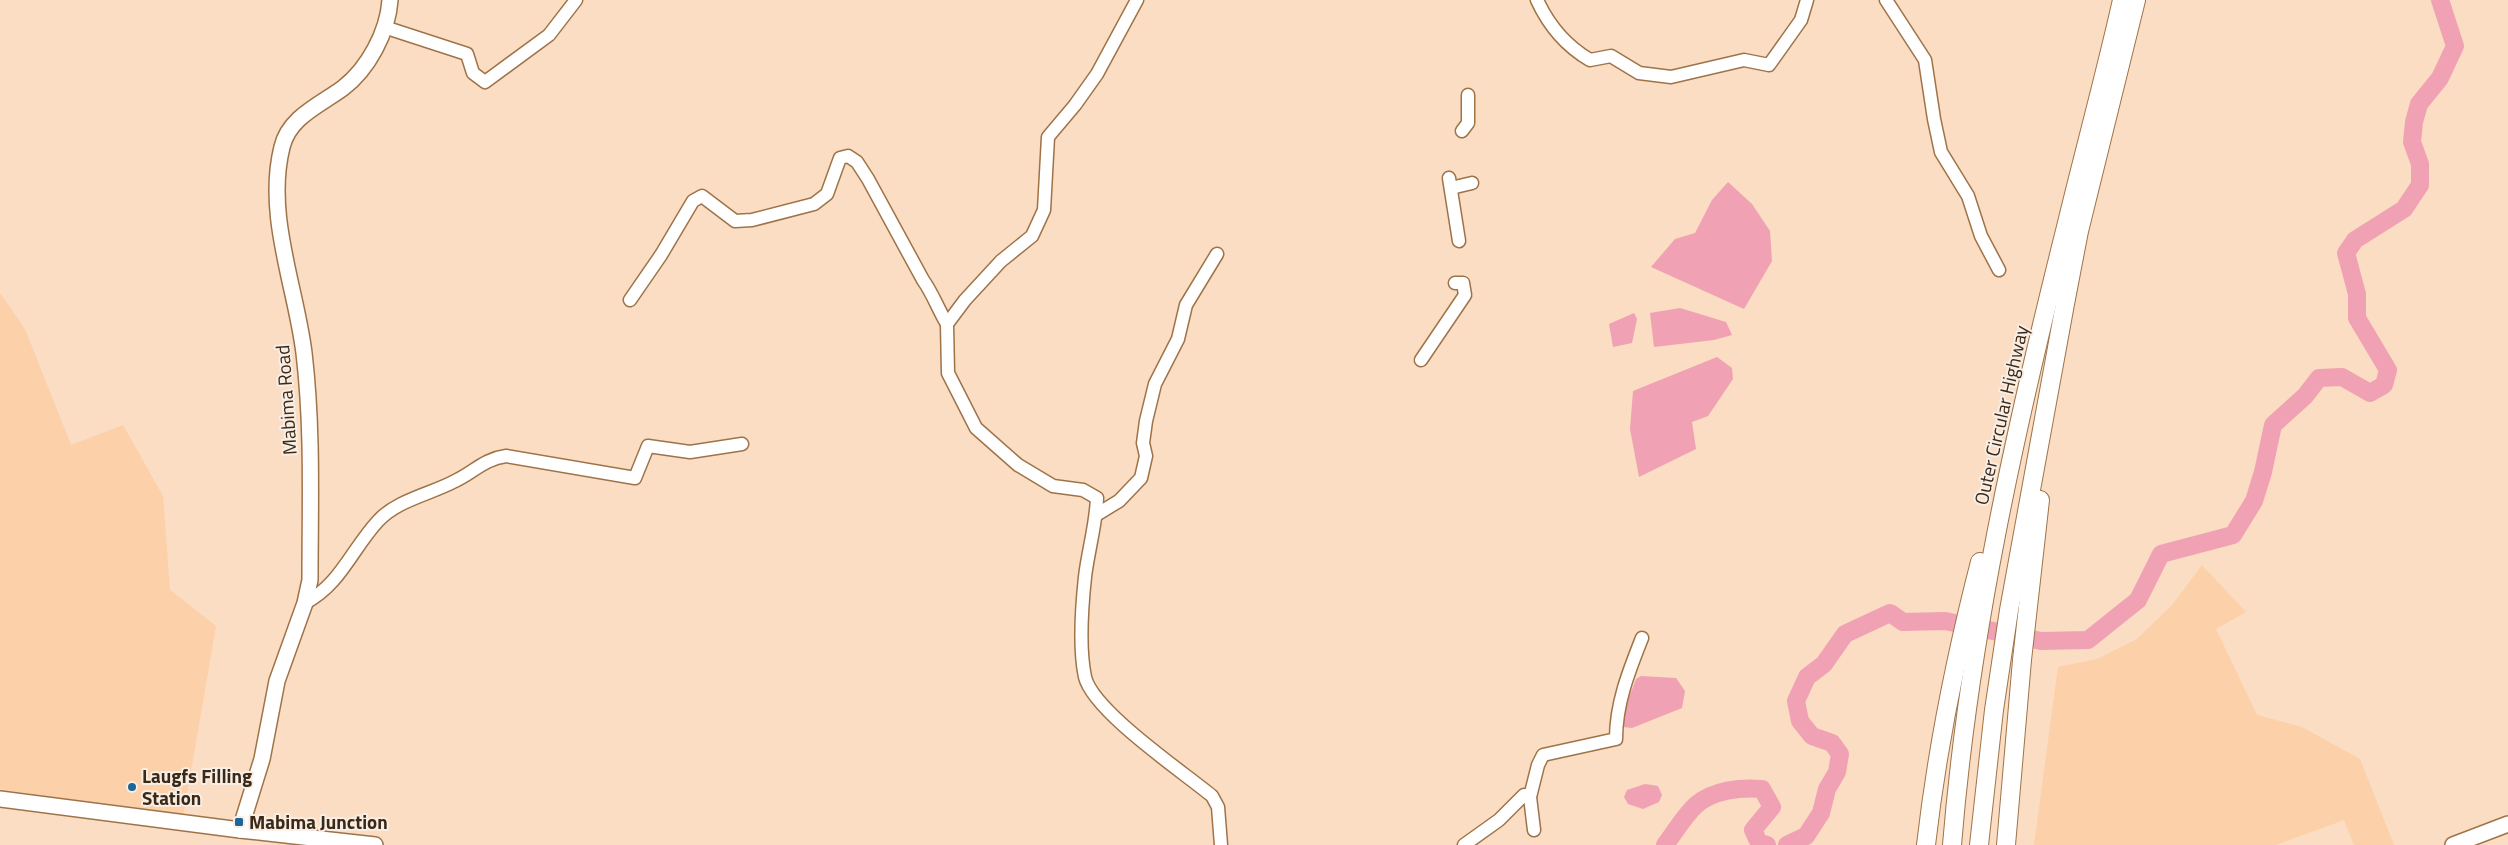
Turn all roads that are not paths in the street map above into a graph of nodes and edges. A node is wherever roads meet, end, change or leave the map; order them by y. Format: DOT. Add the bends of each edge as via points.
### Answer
graph roads {
  1 [pos="390,0"];
  2 [pos="576,0"];
  3 [pos="1137,0"];
  4 [pos="1537,0"];
  5 [pos="1807,0"];
  6 [pos="1886,0"];
  7 [pos="2122,0"];
  8 [pos="2136,0"];
  9 [pos="384,27"];
  10 [pos="2109,81"];
  11 [pos="1468,95"];
  12 [pos="1462,131"];
  13 [pos="1472,183"];
  14 [pos="1459,241"];
  15 [pos="1217,254"];
  16 [pos="1999,270"];
  17 [pos="1455,283"];
  18 [pos="630,300"];
  19 [pos="947,324"];
  20 [pos="1421,360"];
  21 [pos="2026,398"];
  22 [pos="2048,400"];
  23 [pos="742,444"];
  24 [pos="1096,515"];
  25 [pos="305,603"];
  26 [pos="1642,638"];
  27 [pos="1530,798"];
  28 [pos="0,799"];
  29 [pos="2508,824"];
  30 [pos="240,830"];
  31 [pos="1534,830"];
  32 [pos="375,845"];
  33 [pos="1220,845"];
  34 [pos="1464,845"];
  35 [pos="1926,845"];
  36 [pos="1952,845"];
  37 [pos="1979,845"];
  38 [pos="2006,845"];
  39 [pos="2452,845"];
  1 -- 9 [label="main road, Mabima Road"];
  2 -- 9 [label="street" via="548,35 484,82 473,73 467,54"];
  3 -- 19 [label="street" via="1097,74 1048,137 1044,210 1032,236 1001,261"];
  4 -- 5 [label="street" via="1548,22 1574,51 1590,60 1611,56 1639,73 1671,77 1744,60 1769,65 1801,20"];
  6 -- 16 [label="street" via="1926,60 1941,152 1968,196 1981,236"];
  7 -- 10 [label="highway, Outer Circular Highway"];
  8 -- 10 [label="highway, Outer Circular Highway"];
  9 -- 25 [label="main road, Mabima Road" via="353,79 294,125 282,146 280,159 280,216 302,341 310,416 310,580"];
  10 -- 21 [label="highway, Outer Circular Highway"];
  10 -- 22 [label="highway, Outer Circular Highway"];
  11 -- 12 [label="street" via="1468,123"];
  13 -- 14 [label="street" via="1450,183"];
  15 -- 24 [label="street" via="1186,305 1178,339 1155,384 1146,421 1143,443 1146,456 1141,478 1119,501"];
  17 -- 20 [label="street" via="1463,283 1465,294"];
  18 -- 19 [label="street" via="693,201 702,196 735,221 752,220 814,204 827,194 840,158 848,156 857,162 868,179"];
  19 -- 24 [label="street" via="948,373 976,428 1018,465 1052,486 1083,490 1097,498"];
  21 -- 35 [label="highway" via="1954,665"];
  21 -- 36 [label="highway, Outer Circular Highway" via="1982,608"];
  22 -- 37 [label="highway, Outer Circular Highway" via="2009,610"];
  22 -- 38 [label="highway"];
  23 -- 25 [label="street" via="690,452 648,446 635,478 506,456 492,458 456,481 412,499 378,520 336,579 319,596"];
  24 -- 33 [label="street" via="1085,578 1083,634 1086,678 1099,702 1212,796 1218,807"];
  25 -- 30 [label="main road, Mabima Road" via="277,681 262,759"];
  26 -- 27 [label="street" via="1625,683 1616,722 1616,739 1543,755"];
  27 -- 31 [label="street"];
  27 -- 34 [label="street" via="1521,797 1499,820"];
  28 -- 30 [label="main road"];
  29 -- 39 [label="main road"];
  30 -- 32 [label="main road"];
}
